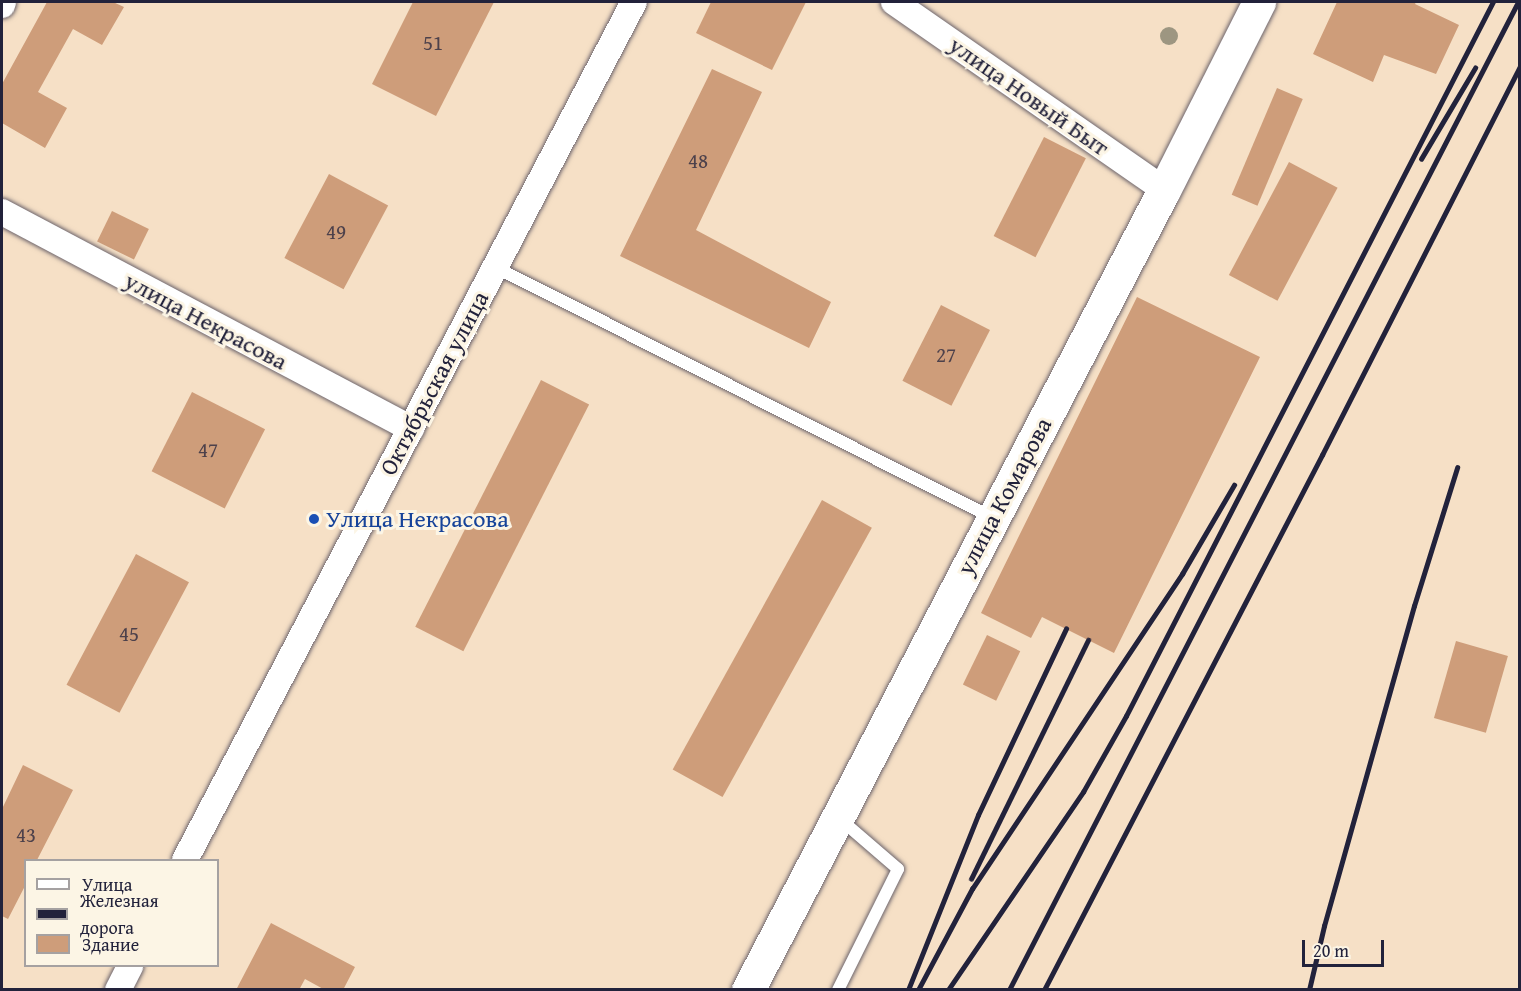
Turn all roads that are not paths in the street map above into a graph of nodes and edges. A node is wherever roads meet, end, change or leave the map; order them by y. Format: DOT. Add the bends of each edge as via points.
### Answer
graph roads {
  1 [pos="634,2"];
  2 [pos="894,2"];
  3 [pos="1259,2"];
  4 [pos="1164,190"];
  5 [pos="2,212"];
  6 [pos="495,267"];
  7 [pos="411,429"];
  8 [pos="993,518"];
  9 [pos="837,817"];
  10 [pos="186,859"];
  11 [pos="130,967"];
  12 [pos="118,990"];
  13 [pos="748,990"];
  14 [pos="838,990"];
  1 -- 6 [label="street, Октябрьская улица"];
  2 -- 4 [label="street, улица Новый Быт"];
  3 -- 4 [label="main road, улица Комарова"];
  4 -- 8 [label="main road, улица Комарова"];
  5 -- 7 [label="street, улица Некрасова"];
  6 -- 7 [label="street, Октябрьская улица"];
  6 -- 8 [label="lane"];
  7 -- 10 [label="street, Октябрьская улица"];
  8 -- 9 [label="main road, улица Комарова"];
  9 -- 13 [label="main road, улица Комарова"];
  9 -- 14 [label="lane" via="898,869"];
  11 -- 12 [label="street"];
}
